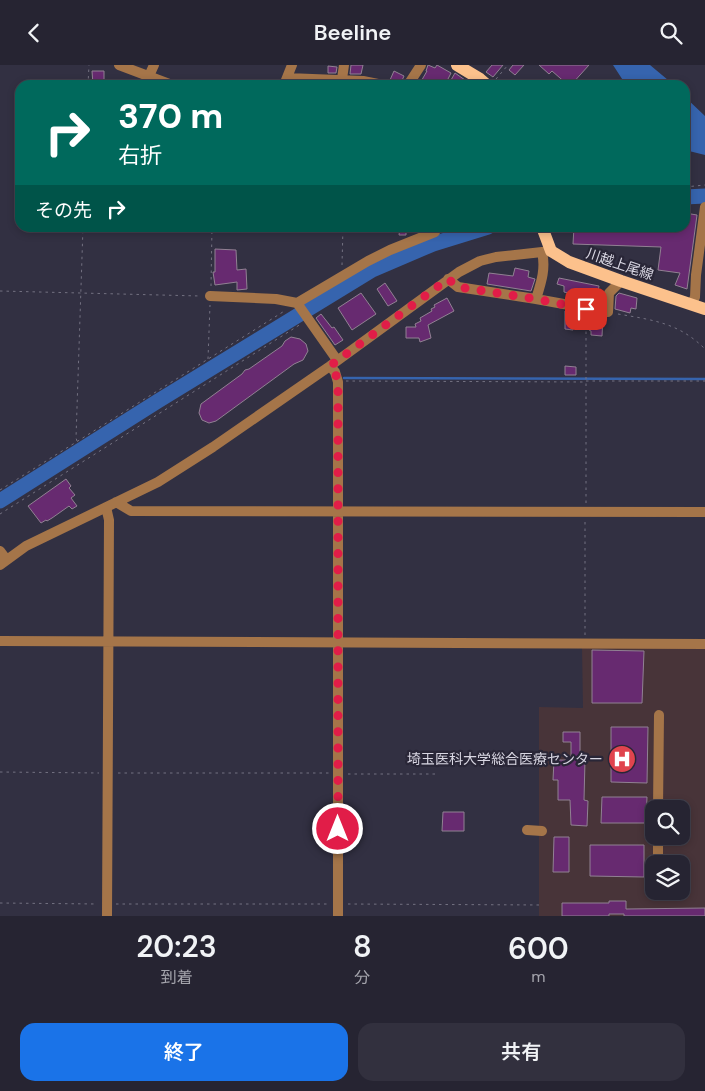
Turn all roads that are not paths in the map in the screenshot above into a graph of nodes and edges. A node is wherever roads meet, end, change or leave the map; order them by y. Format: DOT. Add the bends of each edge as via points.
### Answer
graph roads {
  1 [pos="119,65"];
  2 [pos="154,65"];
  3 [pos="292,65"];
  4 [pos="344,65"];
  5 [pos="421,65"];
  6 [pos="457,65"];
  7 [pos="149,76"];
  8 [pos="342,79"];
  9 [pos="159,80"];
  10 [pos="286,80"];
  11 [pos="314,80"];
  12 [pos="352,80"];
  13 [pos="411,80"];
  14 [pos="484,80"];
  15 [pos="705,207"];
  16 [pos="435,232"];
  17 [pos="543,232"];
  18 [pos="546,252"];
  19 [pos="448,279"];
  20 [pos="621,281"];
  21 [pos="210,296"];
  22 [pos="536,299"];
  23 [pos="297,304"];
  24 [pos="692,305"];
  25 [pos="705,309"];
  26 [pos="334,363"];
  27 [pos="116,502"];
  28 [pos="106,507"];
  29 [pos="339,511"];
  30 [pos="705,512"];
  31 [pos="2,558"];
  32 [pos="0,641"];
  33 [pos="108,641"];
  34 [pos="339,641"];
  35 [pos="705,644"];
  36 [pos="659,715"];
  37 [pos="658,800"];
  38 [pos="527,830"];
  39 [pos="542,831"];
  40 [pos="107,916"];
  41 [pos="338,916"];
  1 -- 7 [label="street"];
  2 -- 7 [label="street"];
  3 -- 10 [label="street"];
  4 -- 8 [label="street"];
  5 -- 13 [label="street"];
  6 -- 14 [label="main road"];
  7 -- 9 [label="street"];
  8 -- 11 [label="street"];
  8 -- 12 [label="street"];
  15 -- 24 [label="street"];
  16 -- 23 [label="street" via="390,250"];
  17 -- 18 [label="main road"];
  18 -- 19 [label="street" via="510,254 480,261"];
  18 -- 20 [label="main road, 川越上尾線"];
  18 -- 22 [label="street"];
  19 -- 22 [label="street" via="458,287"];
  19 -- 26 [label="street"];
  20 -- 22 [label="street" via="609,293 608,312"];
  20 -- 24 [label="main road, 川越上尾線"];
  21 -- 23 [label="street" via="276,299"];
  23 -- 26 [label="street"];
  24 -- 25 [label="main road, 川越上尾線"];
  26 -- 27 [label="street" via="213,447 158,482"];
  26 -- 29 [label="street" via="338,382"];
  27 -- 28 [label="street"];
  27 -- 29 [label="street" via="131,511"];
  28 -- 31 [label="street"];
  28 -- 33 [label="street" via="109,520"];
  29 -- 30 [label="street"];
  29 -- 34 [label="street"];
  32 -- 33 [label="street"];
  33 -- 34 [label="street"];
  33 -- 40 [label="street"];
  34 -- 35 [label="street"];
  34 -- 41 [label="street"];
  36 -- 37 [label="street"];
  38 -- 39 [label="street"];
}
